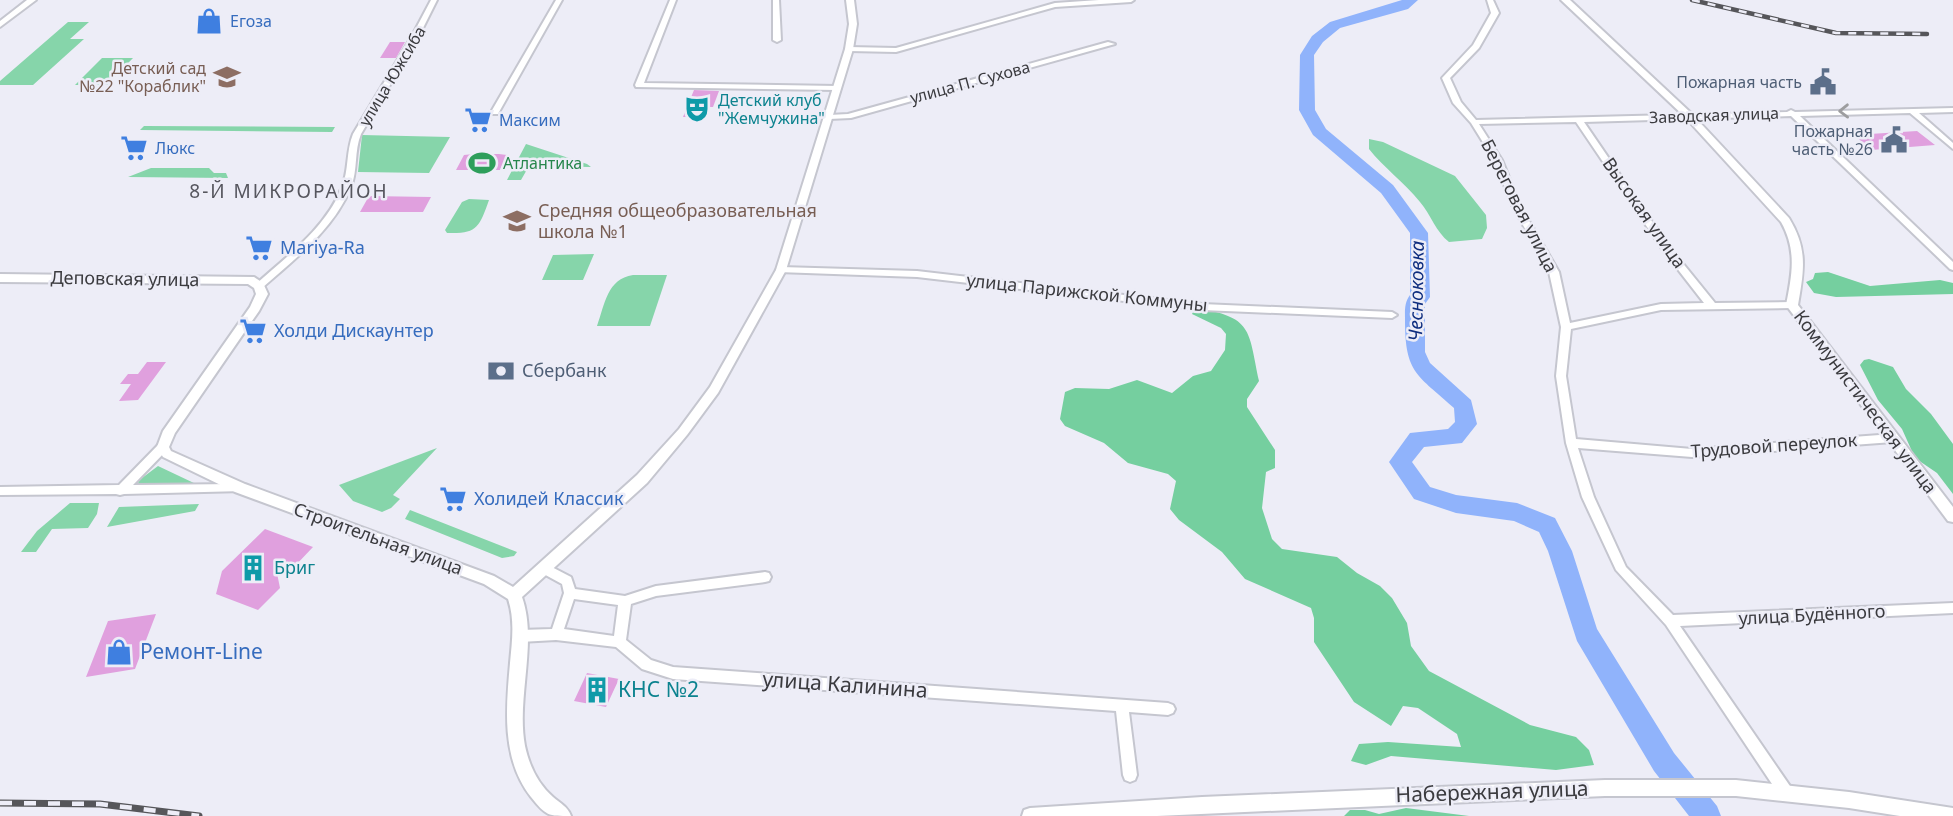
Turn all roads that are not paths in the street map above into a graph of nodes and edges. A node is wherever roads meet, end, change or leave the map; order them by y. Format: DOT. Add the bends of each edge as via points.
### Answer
graph roads {
  1 [pos="32,0"];
  2 [pos="434,0"];
  3 [pos="559,0"];
  4 [pos="673,0"];
  5 [pos="776,0"];
  6 [pos="850,0"];
  7 [pos="1131,0"];
  8 [pos="1490,0"];
  9 [pos="1565,0"];
  10 [pos="1078,2"];
  11 [pos="0,25"];
  12 [pos="777,40"];
  13 [pos="1111,44"];
  14 [pos="849,49"];
  15 [pos="836,88"];
  16 [pos="1953,110"];
  17 [pos="1912,111"];
  18 [pos="495,112"];
  19 [pos="1791,112"];
  20 [pos="1688,115"];
  21 [pos="829,117"];
  22 [pos="1579,120"];
  23 [pos="1474,122"];
  24 [pos="1953,147"];
  25 [pos="1953,267"];
  26 [pos="781,270"];
  27 [pos="0,278"];
  28 [pos="255,283"];
  29 [pos="1711,305"];
  30 [pos="1792,305"];
  31 [pos="1392,314"];
  32 [pos="1566,327"];
  33 [pos="1893,439"];
  34 [pos="1571,443"];
  35 [pos="163,447"];
  36 [pos="240,488"];
  37 [pos="0,491"];
  38 [pos="120,491"];
  39 [pos="1953,517"];
  40 [pos="544,568"];
  41 [pos="765,577"];
  42 [pos="570,593"];
  43 [pos="514,595"];
  44 [pos="625,601"];
  45 [pos="1953,608"];
  46 [pos="1670,621"];
  47 [pos="556,634"];
  48 [pos="520,636"];
  49 [pos="619,642"];
  50 [pos="1122,706"];
  51 [pos="1168,709"];
  52 [pos="1130,775"];
  53 [pos="1787,794"];
  54 [pos="1207,811"];
  55 [pos="1912,813"];
  56 [pos="562,816"];
  57 [pos="1031,816"];
  58 [pos="1952,816"];
  1 -- 11 [label="street"];
  2 -- 28 [label="street, улица Южсиба" via="355,137 351,170 339,202 306,243"];
  3 -- 18 [label="street"];
  4 -- 15 [label="street" via="639,85"];
  5 -- 12 [label="street"];
  6 -- 14 [label="street"];
  7 -- 10 [label="street"];
  8 -- 23 [label="street, Береговая улица" via="1495,13 1487,28 1446,78 1457,103"];
  9 -- 20 [label="street, Коммунистическая улица"];
  10 -- 14 [label="street" via="896,50"];
  13 -- 21 [label="street, улица П. Сухова" via="848,116"];
  14 -- 15 [label="street"];
  15 -- 21 [label="street"];
  16 -- 17 [label="street, Заводская улица"];
  17 -- 19 [label="street, Заводская улица, one-way"];
  17 -- 24 [label="street"];
  19 -- 20 [label="street, Заводская улица"];
  19 -- 25 [label="street"];
  20 -- 22 [label="street, Заводская улица"];
  20 -- 30 [label="street, Коммунистическая улица" via="1793,232 1800,257"];
  21 -- 26 [label="street"];
  22 -- 23 [label="street, Заводская улица"];
  22 -- 29 [label="street, Высокая улица" via="1665,247"];
  23 -- 32 [label="street, Береговая улица" via="1555,272"];
  26 -- 31 [label="street, улица Парижской Коммуны" via="917,274 1202,307"];
  26 -- 40 [label="street" via="714,390 683,432 621,500"];
  27 -- 28 [label="street, Деповская улица"];
  28 -- 35 [label="street" via="262,294 256,308 169,431"];
  29 -- 30 [label="street"];
  29 -- 32 [label="street" via="1648,309"];
  30 -- 33 [label="street, Коммунистическая улица"];
  32 -- 34 [label="street, Береговая улица" via="1560,376"];
  33 -- 34 [label="street, Трудовой переулок" via="1692,453"];
  33 -- 39 [label="street, Коммунистическая улица"];
  34 -- 46 [label="street, Береговая улица" via="1588,497 1622,570"];
  35 -- 36 [label="street" via="180,462"];
  35 -- 38 [label="street"];
  36 -- 38 [label="street, Строительная улица"];
  36 -- 43 [label="street, Строительная улица" via="489,580"];
  37 -- 38 [label="street, Строительная улица"];
  40 -- 42 [label="street" via="567,581"];
  40 -- 43 [label="street"];
  41 -- 44 [label="street" via="656,591"];
  42 -- 44 [label="street"];
  42 -- 47 [label="street"];
  43 -- 48 [label="street"];
  44 -- 49 [label="street"];
  45 -- 46 [label="street, улица Будённого"];
  46 -- 53 [label="street, Береговая улица"];
  47 -- 48 [label="street"];
  47 -- 49 [label="street"];
  48 -- 56 [label="street" via="515,707 520,764 536,793"];
  49 -- 50 [label="street, улица Калинина" via="646,665 673,673"];
  50 -- 51 [label="street, улица Калинина"];
  50 -- 52 [label="street"];
  53 -- 54 [label="street, Набережная улица" via="1735,788 1605,788"];
  53 -- 55 [label="street, Набережная улица"];
  54 -- 57 [label="street, Набережная улица"];
  55 -- 58 [label="street"];
}
